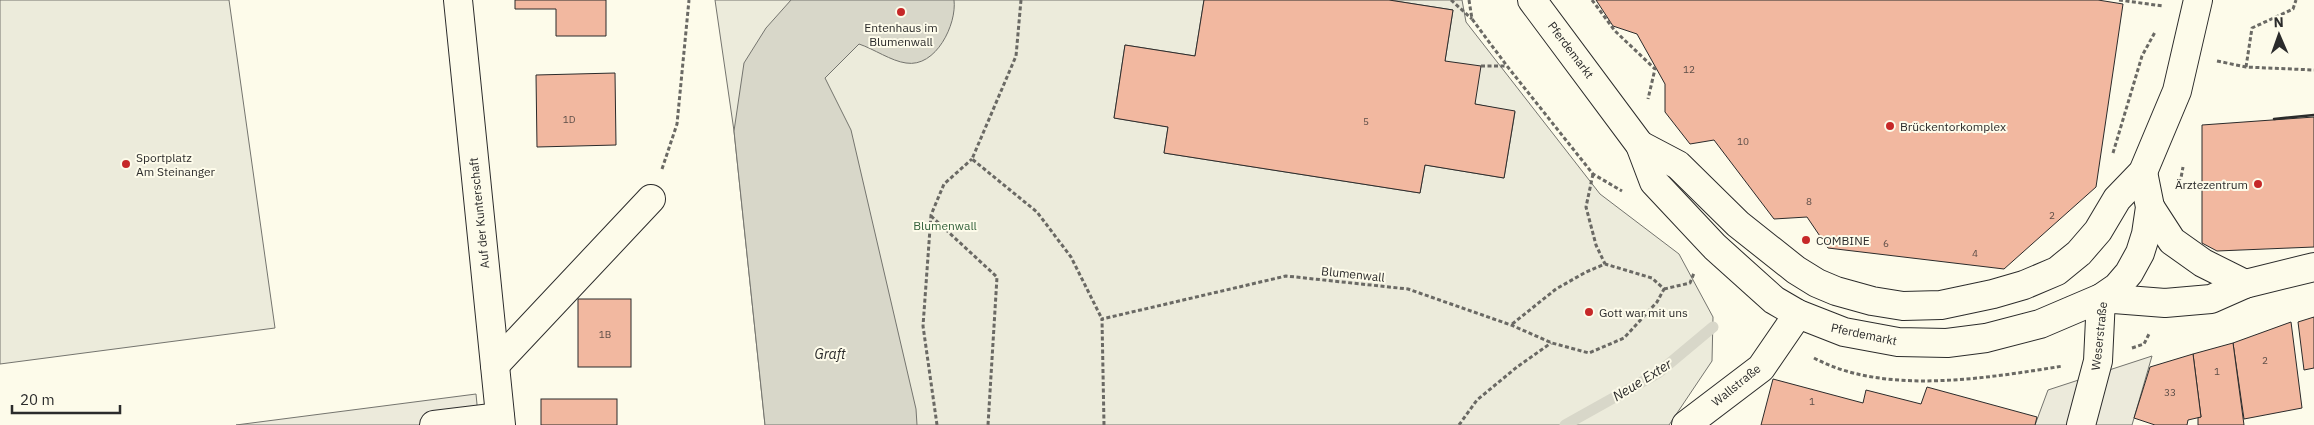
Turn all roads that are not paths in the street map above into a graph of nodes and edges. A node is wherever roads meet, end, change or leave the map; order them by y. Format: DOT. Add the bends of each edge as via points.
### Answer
graph roads {
  1 [pos="458,0"];
  2 [pos="2198,0"];
  3 [pos="1534,2"];
  4 [pos="1640,145"];
  5 [pos="2143,172"];
  6 [pos="651,199"];
  7 [pos="2150,207"];
  8 [pos="2314,267"];
  9 [pos="2245,284"];
  10 [pos="2101,298"];
  11 [pos="1798,314"];
  12 [pos="494,365"];
  13 [pos="501,421"];
  14 [pos="435,425"];
  15 [pos="1686,425"];
  16 [pos="2081,425"];
  1 -- 12 [label="main road, Auf der Kunterschaft"];
  2 -- 5 [label="main road" via="2177,91"];
  3 -- 4 [label="main road, Pferdemarkt"];
  4 -- 5 [label="main road, Pferdemarkt" via="1678,165 1738,224 1817,283 1852,297 1903,306 1941,305 2024,285 2056,271 2079,253 2098,231 2118,198"];
  4 -- 11 [label="main road, Pferdemarkt" via="1654,182 1666,195 1751,282"];
  5 -- 7 [label="main road, Weserstraße"];
  6 -- 12 [label="main road"];
  7 -- 9 [label="main road" via="2172,241 2203,263"];
  7 -- 10 [label="main road, Weserstraße" via="2140,253 2117,287"];
  8 -- 9 [label="main road"];
  9 -- 10 [label="main road" via="2211,298 2183,301 2148,303"];
  10 -- 11 [label="main road, Pferdemarkt" via="2032,327 1947,343 1898,342 1867,337 1844,332"];
  10 -- 16 [label="main road, Weserstraße" via="2098,361"];
  11 -- 15 [label="main road, Wallstraße" via="1760,368"];
  12 -- 13 [label="main road, Auf der Kunterschaft"];
  13 -- 14 [label="main road"];
}
